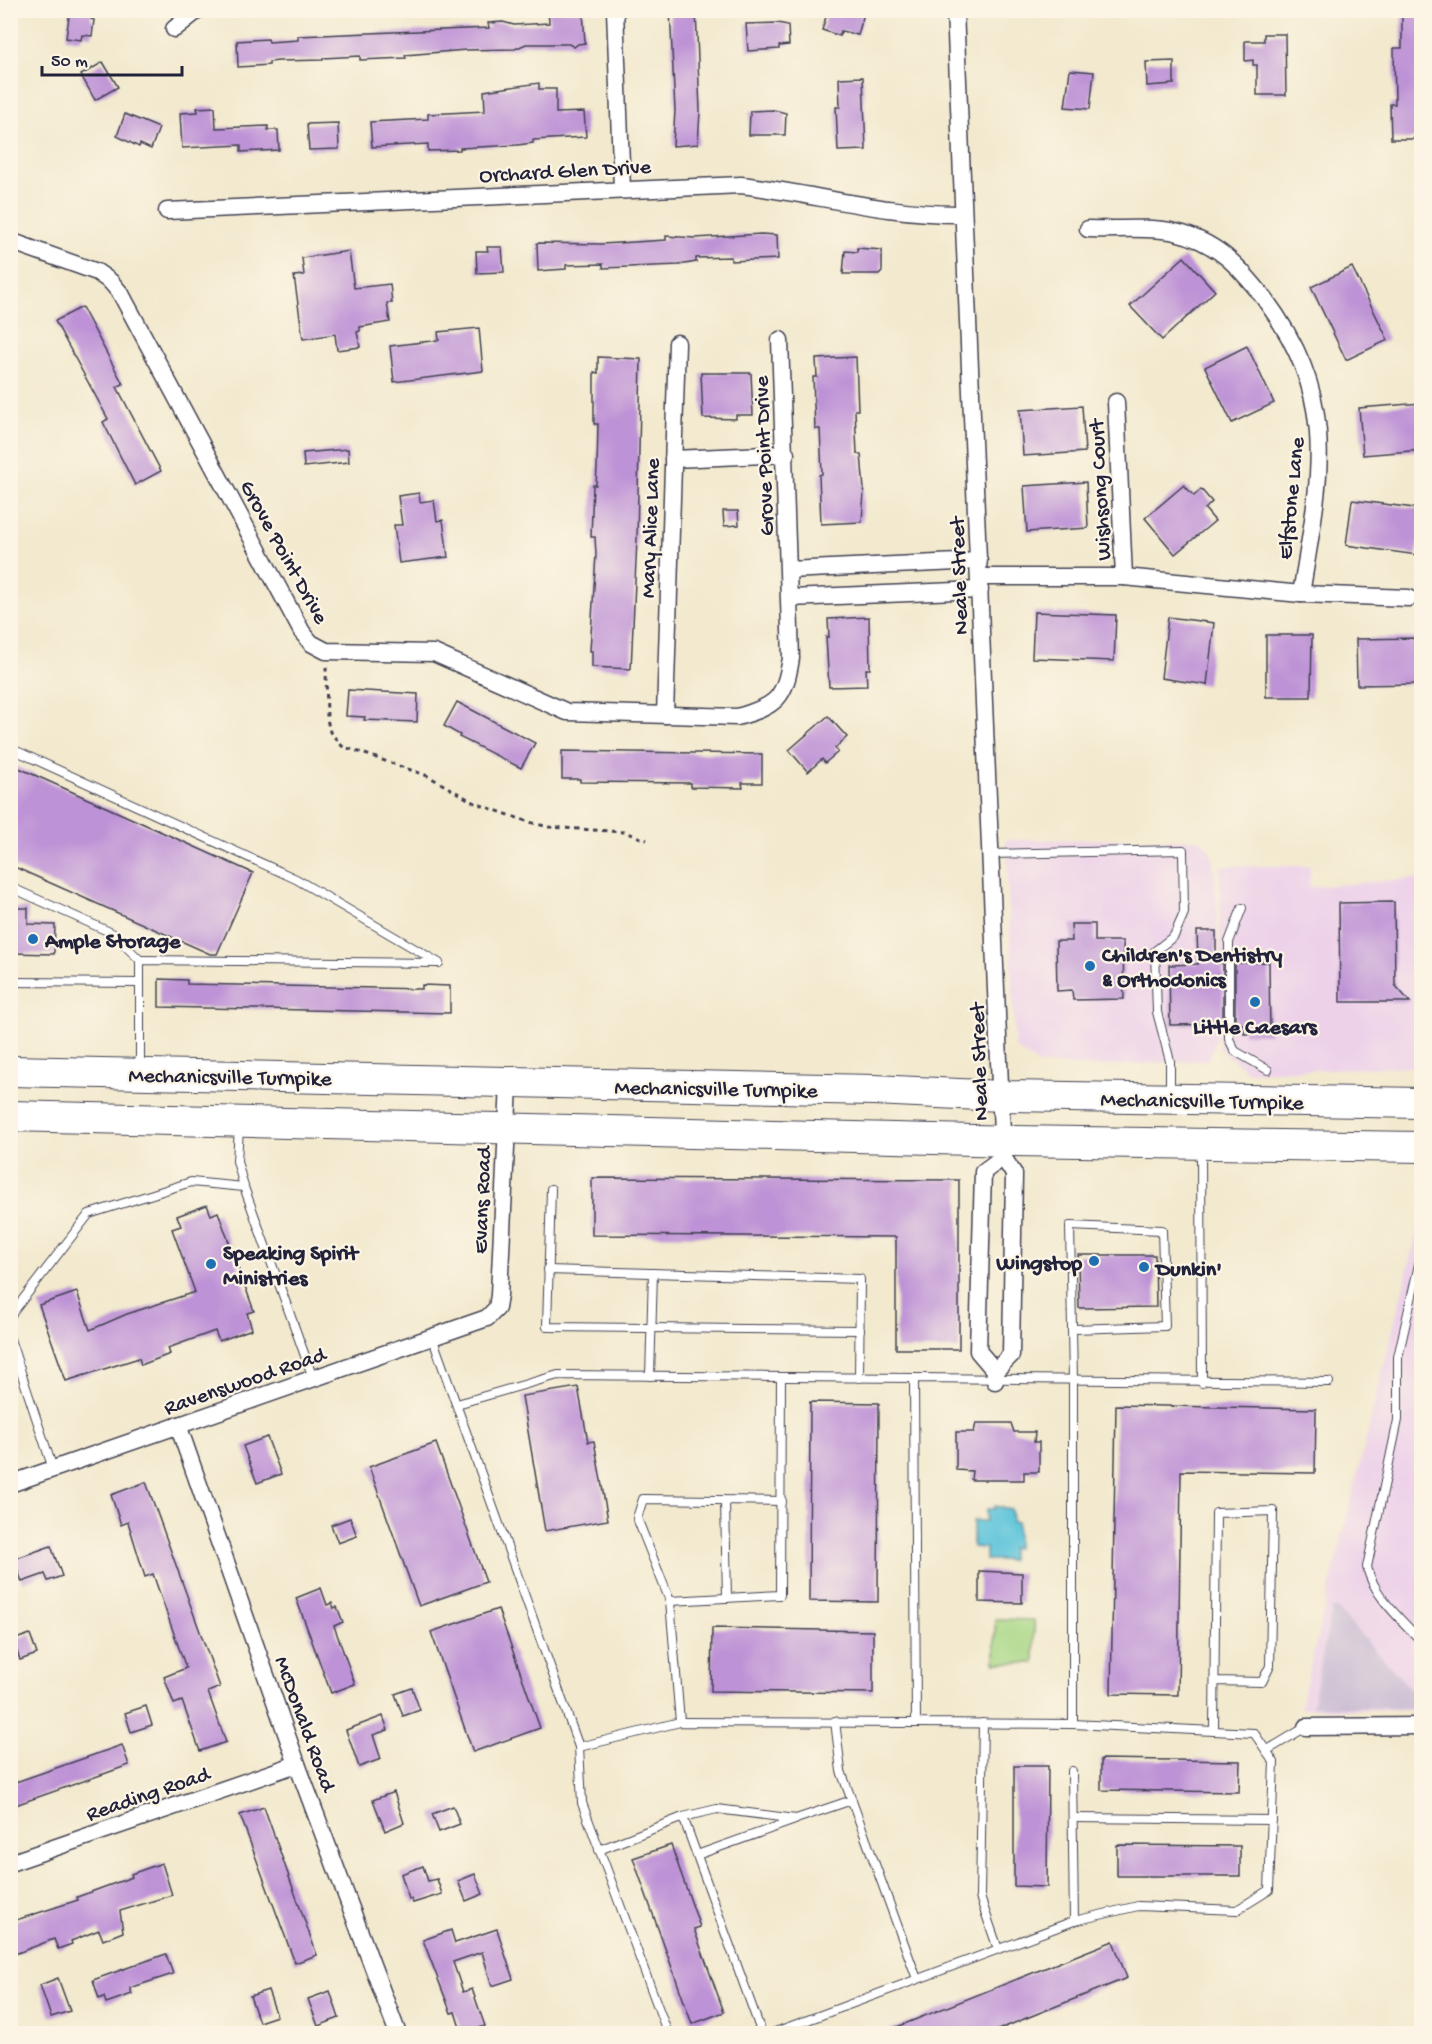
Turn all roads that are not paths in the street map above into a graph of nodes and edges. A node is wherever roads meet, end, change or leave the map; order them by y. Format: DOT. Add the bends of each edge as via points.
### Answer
graph roads {
  1 [pos="198,10"];
  2 [pos="615,10"];
  3 [pos="955,10"];
  4 [pos="174,30"];
  5 [pos="622,189"];
  6 [pos="167,211"];
  7 [pos="963,214"];
  8 [pos="1088,229"];
  9 [pos="10,241"];
  10 [pos="780,340"];
  11 [pos="677,343"];
  12 [pos="1116,402"];
  13 [pos="786,454"];
  14 [pos="673,459"];
  15 [pos="789,570"];
  16 [pos="980,576"];
  17 [pos="1124,577"];
  18 [pos="1301,594"];
  19 [pos="790,598"];
  20 [pos="1409,598"];
  21 [pos="665,715"];
  22 [pos="10,748"];
  23 [pos="991,854"];
  24 [pos="10,887"];
  25 [pos="1242,908"];
  26 [pos="141,960"];
  27 [pos="10,982"];
  28 [pos="140,983"];
  29 [pos="1268,1070"];
  30 [pos="10,1071"];
  31 [pos="140,1072"];
  32 [pos="509,1084"];
  33 [pos="1002,1096"];
  34 [pos="1170,1099"];
  35 [pos="1422,1103"];
  36 [pos="10,1116"];
  37 [pos="240,1122"];
  38 [pos="506,1128"];
  39 [pos="1201,1143"];
  40 [pos="1422,1147"];
  41 [pos="1003,1148"];
  42 [pos="244,1187"];
  43 [pos="550,1189"];
  44 [pos="1422,1251"];
  45 [pos="549,1270"];
  46 [pos="653,1273"];
  47 [pos="491,1314"];
  48 [pos="10,1316"];
  49 [pos="651,1328"];
  50 [pos="1073,1329"];
  51 [pos="860,1330"];
  52 [pos="432,1337"];
  53 [pos="10,1339"];
  54 [pos="20,1368"];
  55 [pos="10,1371"];
  56 [pos="650,1376"];
  57 [pos="995,1376"];
  58 [pos="781,1377"];
  59 [pos="313,1378"];
  60 [pos="859,1378"];
  61 [pos="914,1378"];
  62 [pos="1074,1380"];
  63 [pos="1329,1382"];
  64 [pos="1202,1383"];
  65 [pos="457,1404"];
  66 [pos="178,1425"];
  67 [pos="53,1469"];
  68 [pos="10,1484"];
  69 [pos="725,1501"];
  70 [pos="782,1501"];
  71 [pos="727,1598"];
  72 [pos="670,1601"];
  73 [pos="1422,1642"];
  74 [pos="1215,1681"];
  75 [pos="835,1721"];
  76 [pos="680,1722"];
  77 [pos="916,1723"];
  78 [pos="983,1723"];
  79 [pos="1073,1724"];
  80 [pos="1422,1726"];
  81 [pos="1306,1727"];
  82 [pos="1214,1731"];
  83 [pos="579,1747"];
  84 [pos="1266,1751"];
  85 [pos="297,1764"];
  86 [pos="1072,1771"];
  87 [pos="852,1800"];
  88 [pos="683,1817"];
  89 [pos="1073,1818"];
  90 [pos="796,1820"];
  91 [pos="1272,1820"];
  92 [pos="599,1850"];
  93 [pos="697,1855"];
  94 [pos="10,1863"];
  95 [pos="1074,1921"];
  96 [pos="998,1949"];
  97 [pos="917,1979"];
  98 [pos="398,2034"];
  99 [pos="668,2034"];
  100 [pos="762,2034"];
  101 [pos="770,2034"];
  1 -- 4 [label="street"];
  2 -- 5 [label="street"];
  3 -- 7 [label="street, Neale Street"];
  5 -- 6 [label="street, Orchard Glen Drive"];
  5 -- 7 [label="street, Orchard Glen Drive" via="741,185 852,205"];
  7 -- 16 [label="street, Neale Street"];
  8 -- 18 [label="street, Elfstone Lane" via="1173,231 1202,242 1229,257 1287,332 1312,388 1319,421 1320,456"];
  9 -- 21 [label="street, Grove Point Drive" via="97,272 122,294 311,643 326,651 435,653 567,712"];
  10 -- 13 [label="street, Grove Point Drive"];
  11 -- 14 [label="street, Mary Alice Lane"];
  12 -- 17 [label="street, Wishsong Court"];
  13 -- 14 [label="street"];
  13 -- 15 [label="street, Grove Point Drive"];
  14 -- 21 [label="street, Mary Alice Lane"];
  15 -- 16 [label="street"];
  15 -- 19 [label="street, Grove Point Drive"];
  16 -- 17 [label="street, Elfstone Lane"];
  16 -- 19 [label="street"];
  16 -- 23 [label="street, Neale Street"];
  17 -- 18 [label="street, Elfstone Lane"];
  18 -- 20 [label="street"];
  19 -- 21 [label="street, Grove Point Drive" via="791,658 786,686 776,701 737,717"];
  22 -- 26 [label="lane" via="296,879 439,963"];
  23 -- 33 [label="street, Neale Street"];
  23 -- 34 [label="lane" via="1183,850 1184,913 1174,936 1155,951 1157,1012 1170,1061"];
  24 -- 26 [label="lane" via="112,933"];
  25 -- 29 [label="lane" via="1229,942 1228,1039 1235,1051"];
  26 -- 28 [label="lane"];
  27 -- 28 [label="lane"];
  28 -- 31 [label="lane"];
  30 -- 31 [label="highway, Mechanicsville Turnpike"];
  31 -- 32 [label="highway, Mechanicsville Turnpike"];
  32 -- 33 [label="highway, Mechanicsville Turnpike" via="839,1089"];
  32 -- 38 [label="street, Evans Road"];
  33 -- 34 [label="highway, Mechanicsville Turnpike"];
  33 -- 41 [label="street, Neale Street"];
  34 -- 35 [label="highway, Mechanicsville Turnpike"];
  36 -- 37 [label="highway, Mechanicsville Turnpike"];
  37 -- 38 [label="highway, Mechanicsville Turnpike"];
  37 -- 42 [label="lane" via="237,1161"];
  38 -- 41 [label="highway, Mechanicsville Turnpike"];
  38 -- 47 [label="street, Evans Road" via="499,1295 497,1308"];
  39 -- 40 [label="highway, Mechanicsville Turnpike"];
  39 -- 41 [label="highway, Mechanicsville Turnpike"];
  39 -- 64 [label="lane"];
  41 -- 57 [label="street" via="1014,1174 1011,1355"];
  41 -- 57 [label="street" via="984,1172 983,1184 978,1351"];
  42 -- 48 [label="lane" via="191,1182 89,1214"];
  42 -- 59 [label="lane"];
  43 -- 45 [label="lane"];
  44 -- 73 [label="lane" via="1398,1357 1398,1420 1367,1568 1381,1596"];
  45 -- 46 [label="lane"];
  45 -- 49 [label="lane" via="547,1327"];
  46 -- 49 [label="lane"];
  46 -- 51 [label="lane" via="860,1279"];
  47 -- 52 [label="street, Ravenswood Road"];
  49 -- 51 [label="lane"];
  49 -- 56 [label="lane"];
  50 -- 50 [label="lane" via="1070,1226 1162,1230 1165,1326"];
  50 -- 62 [label="lane"];
  51 -- 60 [label="lane"];
  52 -- 59 [label="street, Ravenswood Road"];
  52 -- 65 [label="lane"];
  53 -- 54 [label="lane"];
  54 -- 55 [label="lane"];
  54 -- 67 [label="lane"];
  56 -- 58 [label="lane"];
  56 -- 65 [label="lane" via="558,1375"];
  57 -- 61 [label="lane"];
  57 -- 62 [label="lane"];
  58 -- 60 [label="lane"];
  58 -- 70 [label="lane"];
  59 -- 66 [label="street, Ravenswood Road"];
  60 -- 61 [label="lane"];
  61 -- 77 [label="lane"];
  62 -- 64 [label="lane"];
  62 -- 79 [label="lane"];
  63 -- 64 [label="lane"];
  65 -- 83 [label="lane"];
  66 -- 67 [label="street, Ravenswood Road"];
  66 -- 85 [label="street, McDonald Road"];
  67 -- 68 [label="street, Ravenswood Road"];
  69 -- 70 [label="lane"];
  69 -- 71 [label="lane"];
  69 -- 72 [label="lane" via="643,1499 637,1518"];
  70 -- 71 [label="lane" via="780,1595"];
  71 -- 72 [label="lane"];
  72 -- 76 [label="lane"];
  74 -- 74 [label="lane" via="1216,1513 1273,1511 1270,1666 1262,1682"];
  74 -- 82 [label="lane"];
  75 -- 76 [label="lane"];
  75 -- 77 [label="lane"];
  75 -- 87 [label="lane" via="841,1771"];
  76 -- 83 [label="lane"];
  77 -- 78 [label="lane"];
  78 -- 79 [label="lane"];
  78 -- 96 [label="lane" via="980,1897"];
  79 -- 82 [label="lane"];
  80 -- 81 [label="street"];
  81 -- 84 [label="lane"];
  82 -- 84 [label="lane" via="1254,1733"];
  83 -- 92 [label="lane" via="582,1803"];
  84 -- 91 [label="lane" via="1274,1762"];
  85 -- 94 [label="street, Reading Road"];
  85 -- 98 [label="street, McDonald Road"];
  86 -- 89 [label="lane"];
  87 -- 90 [label="lane"];
  87 -- 97 [label="lane"];
  88 -- 90 [label="lane" via="717,1809"];
  88 -- 92 [label="lane"];
  88 -- 93 [label="lane"];
  89 -- 91 [label="lane"];
  89 -- 95 [label="lane"];
  90 -- 93 [label="lane"];
  91 -- 95 [label="lane" via="1269,1890 1238,1910 1138,1906"];
  92 -- 99 [label="lane"];
  93 -- 100 [label="lane"];
  95 -- 96 [label="lane"];
  96 -- 97 [label="lane"];
  97 -- 101 [label="lane"];
}
